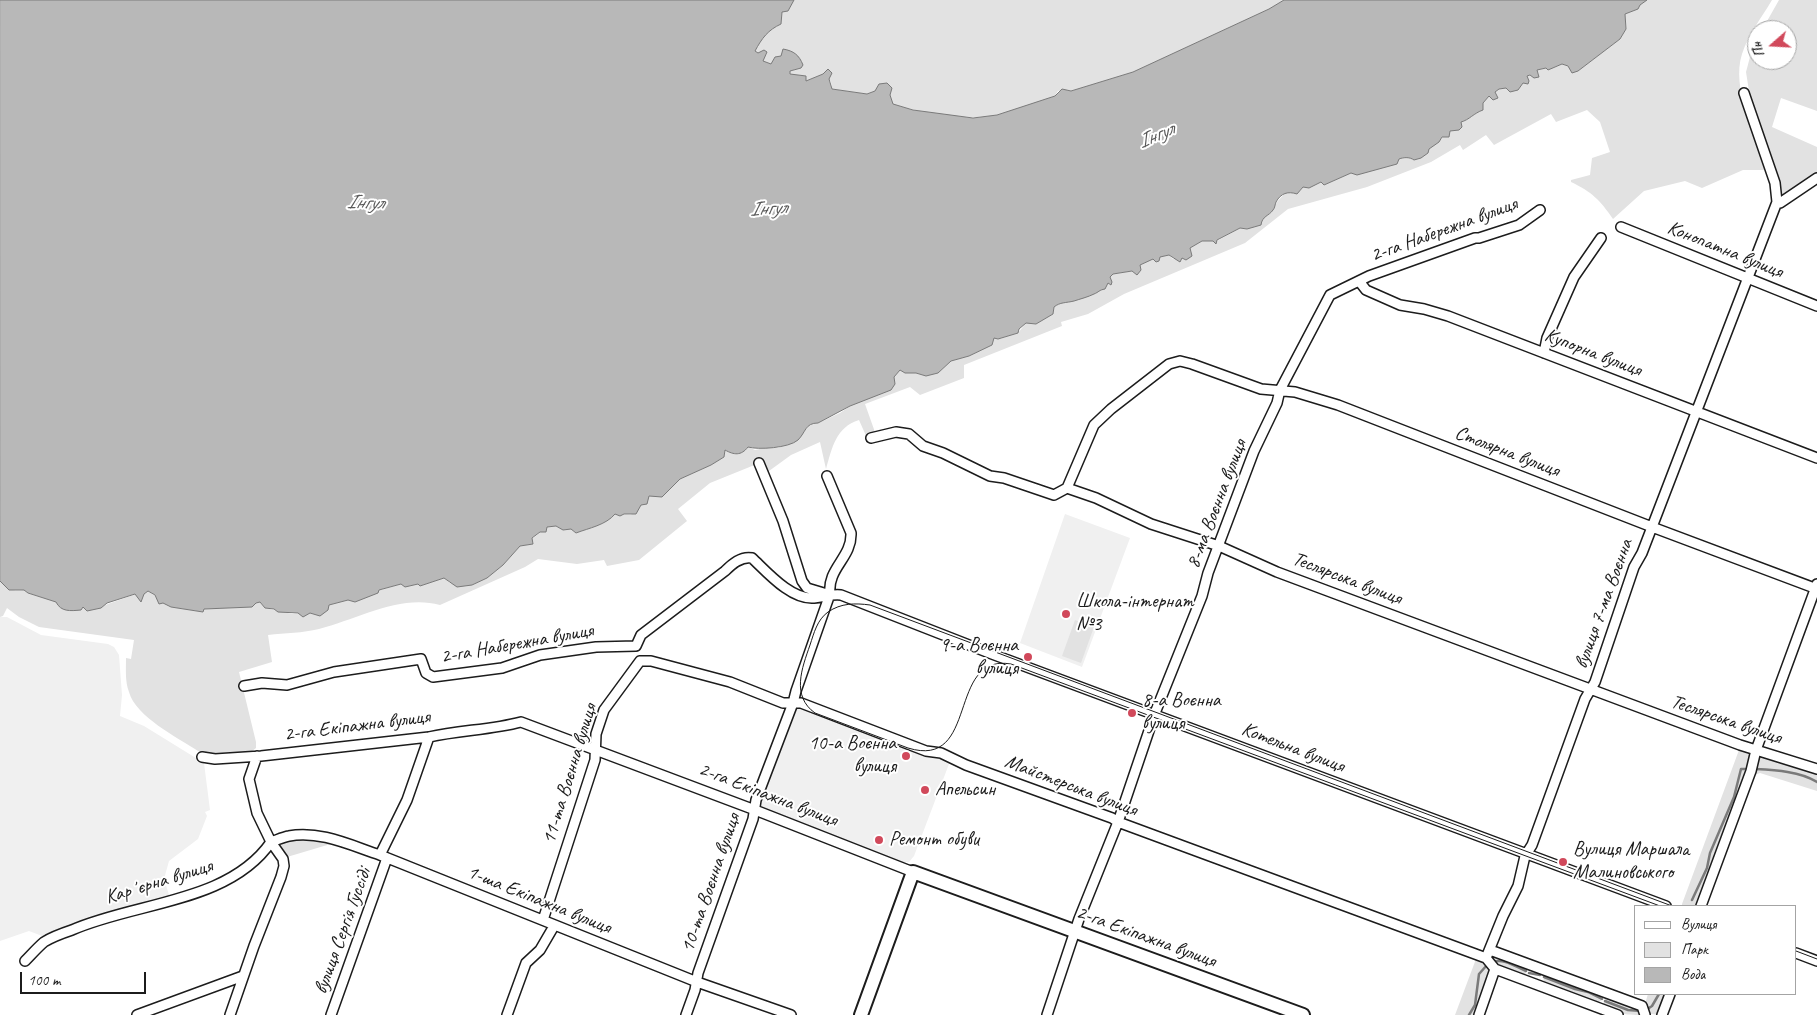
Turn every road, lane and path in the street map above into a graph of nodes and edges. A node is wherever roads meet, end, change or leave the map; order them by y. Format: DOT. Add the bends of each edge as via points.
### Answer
graph roads {
  1 [pos="1744,93"];
  2 [pos="1817,178"];
  3 [pos="1777,202"];
  4 [pos="1540,210"];
  5 [pos="1621,227"];
  6 [pos="1601,238"];
  7 [pos="1748,279"];
  8 [pos="1359,281"];
  9 [pos="1817,306"];
  10 [pos="1544,353"];
  11 [pos="1280,390"];
  12 [pos="1695,412"];
  13 [pos="872,438"];
  14 [pos="1817,458"];
  15 [pos="759,463"];
  16 [pos="827,476"];
  17 [pos="1067,488"];
  18 [pos="1652,527"];
  19 [pos="1219,546"];
  20 [pos="1816,587"];
  21 [pos="830,594"];
  22 [pos="636,646"];
  23 [pos="640,660"];
  24 [pos="244,686"];
  25 [pos="1591,689"];
  26 [pos="794,703"];
  27 [pos="1154,715"];
  28 [pos="429,737"];
  29 [pos="595,750"];
  30 [pos="1756,750"];
  31 [pos="257,756"];
  32 [pos="202,757"];
  33 [pos="1817,769"];
  34 [pos="755,810"];
  35 [pos="1118,822"];
  36 [pos="271,842"];
  37 [pos="1526,854"];
  38 [pos="384,857"];
  39 [pos="913,872"];
  40 [pos="1663,905"];
  41 [pos="1701,905"];
  42 [pos="543,920"];
  43 [pos="554,926"];
  44 [pos="1075,931"];
  45 [pos="1797,953"];
  46 [pos="1488,954"];
  47 [pos="25,961"];
  48 [pos="1817,961"];
  49 [pos="1495,969"];
  50 [pos="243,976"];
  51 [pos="697,982"];
  52 [pos="1670,995"];
  53 [pos="137,1015"];
  54 [pos="230,1015"];
  55 [pos="331,1015"];
  56 [pos="507,1015"];
  57 [pos="686,1015"];
  58 [pos="791,1015"];
  59 [pos="861,1015"];
  60 [pos="1047,1015"];
  61 [pos="1303,1015"];
  62 [pos="1479,1015"];
  63 [pos="1618,1015"];
  64 [pos="1645,1015"];
  65 [pos="1662,1015"];
  1 -- 3 [label="street, вулиця 7-ма Воєнна" via="1775,183"];
  2 -- 3 [label="street"];
  3 -- 7 [label="street, вулиця 7-ма Воєнна"];
  4 -- 8 [label="street, 2-га Набережна вулиця" via="1519,225"];
  5 -- 7 [label="street, Конопатна вулиця"];
  6 -- 10 [label="street" via="1574,277 1547,338"];
  7 -- 9 [label="street, Конопатна вулиця"];
  7 -- 12 [label="street, вулиця 7-ма Воєнна"];
  8 -- 10 [label="street, Купорна вулиця" via="1366,290 1400,306 1448,316"];
  8 -- 11 [label="street, 8-ма Воєнна вулиця" via="1330,295"];
  10 -- 12 [label="street, Купорна вулиця"];
  11 -- 17 [label="street, Столярна вулиця" via="1261,389 1180,361 1169,364 1094,425"];
  11 -- 18 [label="street, Столярна вулиця" via="1338,405"];
  11 -- 19 [label="street, 8-ма Воєнна вулиця"];
  12 -- 14 [label="street, Купорна вулиця"];
  12 -- 18 [label="street, вулиця 7-ма Воєнна"];
  13 -- 17 [label="street, Теслярська вулиця" via="896,432 909,434 922,446 943,452 990,476 1054,494"];
  15 -- 21 [label="street" via="783,521 802,582 807,588"];
  16 -- 21 [label="street" via="851,533 849,549 834,570 829,584"];
  17 -- 19 [label="street, Теслярська вулиця" via="1151,524"];
  18 -- 20 [label="street, Столярна вулиця"];
  18 -- 25 [label="street, вулиця 7-ма Воєнна" via="1634,567"];
  19 -- 25 [label="street, Теслярська вулиця" via="1277,572"];
  19 -- 27 [label="street, 8-ма Воєнна вулиця"];
  20 -- 30 [label="street"];
  21 -- 22 [label="street, Котельна вулиця" via="803,598 782,586 748,557 733,563 641,635"];
  21 -- 26 [label="street, 10-та Воєнна вулиця"];
  21 -- 27 [label="street, Котельна вулиця" via="841,595"];
  22 -- 23 [label="street"];
  22 -- 24 [label="street, 2-га Набережна вулиця" via="596,647 540,655 502,668 433,677 426,673 420,659 334,672 287,685 262,683"];
  23 -- 26 [label="street, Майстерська вулиця" via="730,682 783,703"];
  23 -- 29 [label="street, 11-та Воєнна вулиця" via="604,710 596,734"];
  25 -- 30 [label="street, Теслярська вулиця"];
  25 -- 37 [label="street, вулиця 7-ма Воєнна"];
  26 -- 34 [label="street, 10-та Воєнна вулиця"];
  26 -- 35 [label="street, Майстерська вулиця" via="926,751 941,753"];
  27 -- 35 [label="street, 8-ма Воєнна вулиця"];
  27 -- 37 [label="street, Котельна вулиця"];
  28 -- 29 [label="street, 2-га Екіпажна вулиця" via="521,722"];
  28 -- 31 [label="street, 2-га Екіпажна вулиця"];
  28 -- 38 [label="street, вулиця Сергія Гуссіді"];
  29 -- 34 [label="street, 2-га Екіпажна вулиця"];
  29 -- 42 [label="street, 11-та Воєнна вулиця" via="595,760"];
  30 -- 33 [label="street, Теслярська вулиця"];
  30 -- 41 [label="street" via="1751,772"];
  31 -- 32 [label="street, 2-га Екіпажна вулиця" via="215,760"];
  31 -- 36 [label="street" via="249,779 257,813"];
  34 -- 39 [label="street, 2-га Екіпажна вулиця"];
  34 -- 51 [label="street, 10-та Воєнна вулиця"];
  35 -- 44 [label="street, 8-ма Воєнна вулиця"];
  35 -- 46 [label="street, Майстерська вулиця"];
  36 -- 38 [label="street, 1-ша Екіпажна вулиця" via="290,836 311,836 345,843"];
  36 -- 47 [label="street, Карʼєрна вулиця" via="261,856 214,887 90,922 45,942"];
  36 -- 50 [label="street" via="284,866"];
  37 -- 40 [label="street, Котельна вулиця"];
  37 -- 46 [label="street, вулиця 7-ма Воєнна" via="1518,886 1502,916"];
  38 -- 42 [label="street, 1-ша Екіпажна вулиця"];
  38 -- 55 [label="street, вулиця Сергія Гуссіді"];
  39 -- 44 [label="street, 2-га Екіпажна вулиця"];
  39 -- 59 [label="street"];
  42 -- 43 [label="street, 1-ша Екіпажна вулиця"];
  43 -- 51 [label="street, 1-ша Екіпажна вулиця"];
  43 -- 56 [label="street" via="540,950 526,963"];
  44 -- 60 [label="street, 8-ма Воєнна вулиця"];
  44 -- 61 [label="street, 2-га Екіпажна вулиця"];
  45 -- 48 [label="street"];
  46 -- 49 [label="street"];
  46 -- 64 [label="street, Майстерська вулиця" via="1642,1006"];
  49 -- 62 [label="street"];
  49 -- 63 [label="street"];
  50 -- 53 [label="street"];
  50 -- 54 [label="street"];
  51 -- 57 [label="street, 10-та Воєнна вулиця"];
  51 -- 58 [label="street, 1-ша Екіпажна вулиця"];
  52 -- 65 [label="street"];
}
